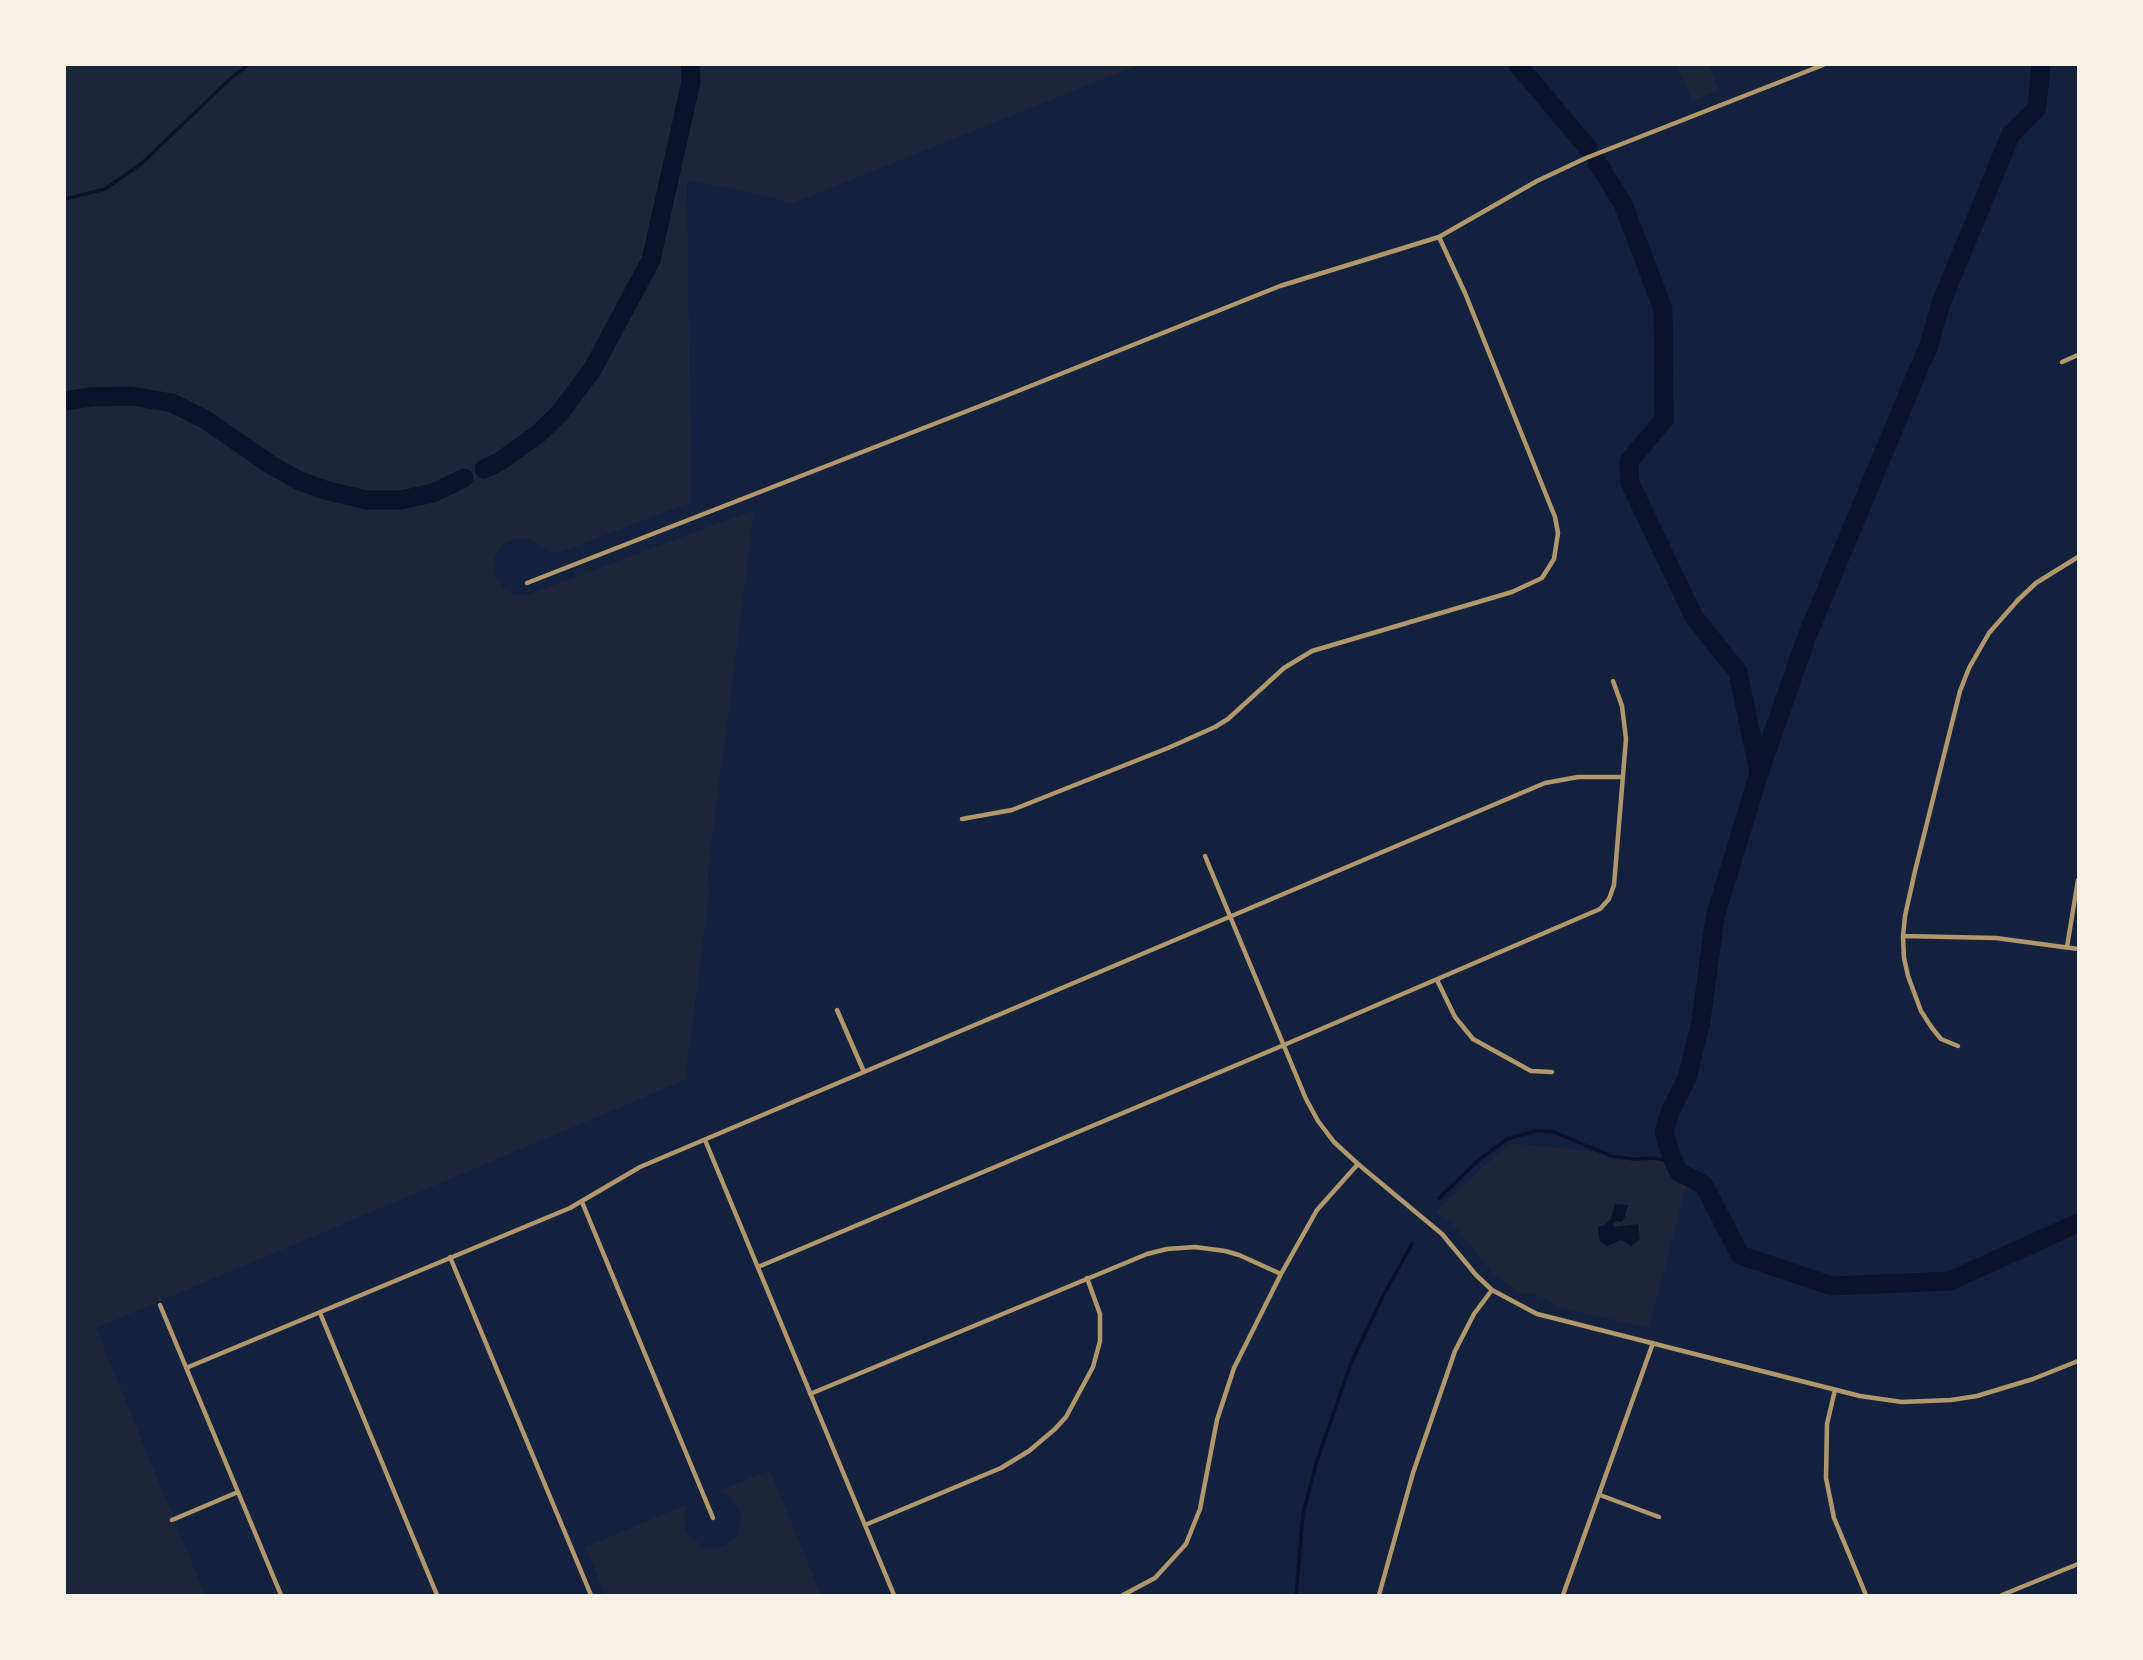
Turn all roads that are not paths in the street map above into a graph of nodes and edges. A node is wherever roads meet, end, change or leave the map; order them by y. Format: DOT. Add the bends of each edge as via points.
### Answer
graph roads {
  1 [pos="1823,65"];
  2 [pos="1439,237"];
  3 [pos="2078,355"];
  4 [pos="2062,362"];
  5 [pos="2078,557"];
  6 [pos="527,583"];
  7 [pos="1613,681"];
  8 [pos="1622,777"];
  9 [pos="961,819"];
  10 [pos="1205,856"];
  11 [pos="2078,880"];
  12 [pos="1230,916"];
  13 [pos="1903,936"];
  14 [pos="2067,947"];
  15 [pos="2078,949"];
  16 [pos="1437,980"];
  17 [pos="837,1010"];
  18 [pos="1284,1045"];
  19 [pos="1958,1046"];
  20 [pos="864,1072"];
  21 [pos="1552,1072"];
  22 [pos="705,1140"];
  23 [pos="1358,1164"];
  24 [pos="582,1202"];
  25 [pos="450,1257"];
  26 [pos="758,1267"];
  27 [pos="1281,1274"];
  28 [pos="1087,1278"];
  29 [pos="1492,1290"];
  30 [pos="160,1305"];
  31 [pos="320,1313"];
  32 [pos="1653,1343"];
  33 [pos="2078,1361"];
  34 [pos="186,1368"];
  35 [pos="1835,1390"];
  36 [pos="810,1394"];
  37 [pos="238,1492"];
  38 [pos="1600,1495"];
  39 [pos="713,1517"];
  40 [pos="1659,1517"];
  41 [pos="172,1520"];
  42 [pos="864,1525"];
  43 [pos="2078,1564"];
  44 [pos="281,1595"];
  45 [pos="437,1595"];
  46 [pos="591,1595"];
  47 [pos="894,1595"];
  48 [pos="1124,1595"];
  49 [pos="1379,1595"];
  50 [pos="1563,1595"];
  51 [pos="1866,1595"];
  52 [pos="2002,1595"];
  1 -- 2 [label="street" via="1586,158"];
  2 -- 6 [label="street" via="1280,286"];
  2 -- 9 [label="street" via="1555,517 1554,559 1542,578 1512,592 1312,651 1284,668 1215,727 1012,810"];
  3 -- 4 [label="street"];
  5 -- 13 [label="street" via="2018,600 1989,633 1969,668"];
  7 -- 8 [label="street" via="1625,726"];
  8 -- 12 [label="street" via="1545,783"];
  8 -- 16 [label="street" via="1614,885 1606,904"];
  10 -- 12 [label="street"];
  11 -- 14 [label="street"];
  12 -- 18 [label="street"];
  12 -- 20 [label="street"];
  13 -- 14 [label="street" via="1996,938"];
  13 -- 19 [label="street" via="1908,976 1921,1011 1941,1039"];
  14 -- 15 [label="street"];
  16 -- 18 [label="street"];
  16 -- 21 [label="street" via="1455,1017 1473,1039 1531,1071"];
  17 -- 20 [label="street"];
  18 -- 23 [label="street" via="1318,1121"];
  18 -- 26 [label="street"];
  20 -- 22 [label="street"];
  22 -- 24 [label="street" via="630,1171"];
  22 -- 26 [label="street"];
  23 -- 27 [label="street" via="1317,1210"];
  23 -- 29 [label="street" via="1442,1234"];
  24 -- 25 [label="street"];
  24 -- 39 [label="street"];
  25 -- 31 [label="street"];
  25 -- 46 [label="street"];
  26 -- 36 [label="street"];
  27 -- 28 [label="street" via="1239,1255 1195,1247 1147,1254"];
  27 -- 48 [label="street" via="1234,1368 1217,1420 1200,1509 1186,1544 1156,1578"];
  28 -- 36 [label="street"];
  28 -- 42 [label="street" via="1100,1314 1098,1354 1066,1417 1029,1451 1001,1468"];
  29 -- 32 [label="street" via="1537,1314"];
  29 -- 49 [label="street" via="1455,1351 1413,1473"];
  30 -- 34 [label="street"];
  31 -- 34 [label="street"];
  31 -- 45 [label="street"];
  32 -- 35 [label="street"];
  32 -- 38 [label="street"];
  33 -- 35 [label="street" via="2002,1389 1951,1400 1902,1402"];
  34 -- 37 [label="street"];
  35 -- 51 [label="street" via="1827,1424 1828,1492"];
  36 -- 42 [label="street"];
  37 -- 41 [label="street"];
  37 -- 44 [label="street"];
  38 -- 40 [label="street"];
  38 -- 50 [label="street"];
  42 -- 47 [label="street"];
  43 -- 52 [label="street"];
}
